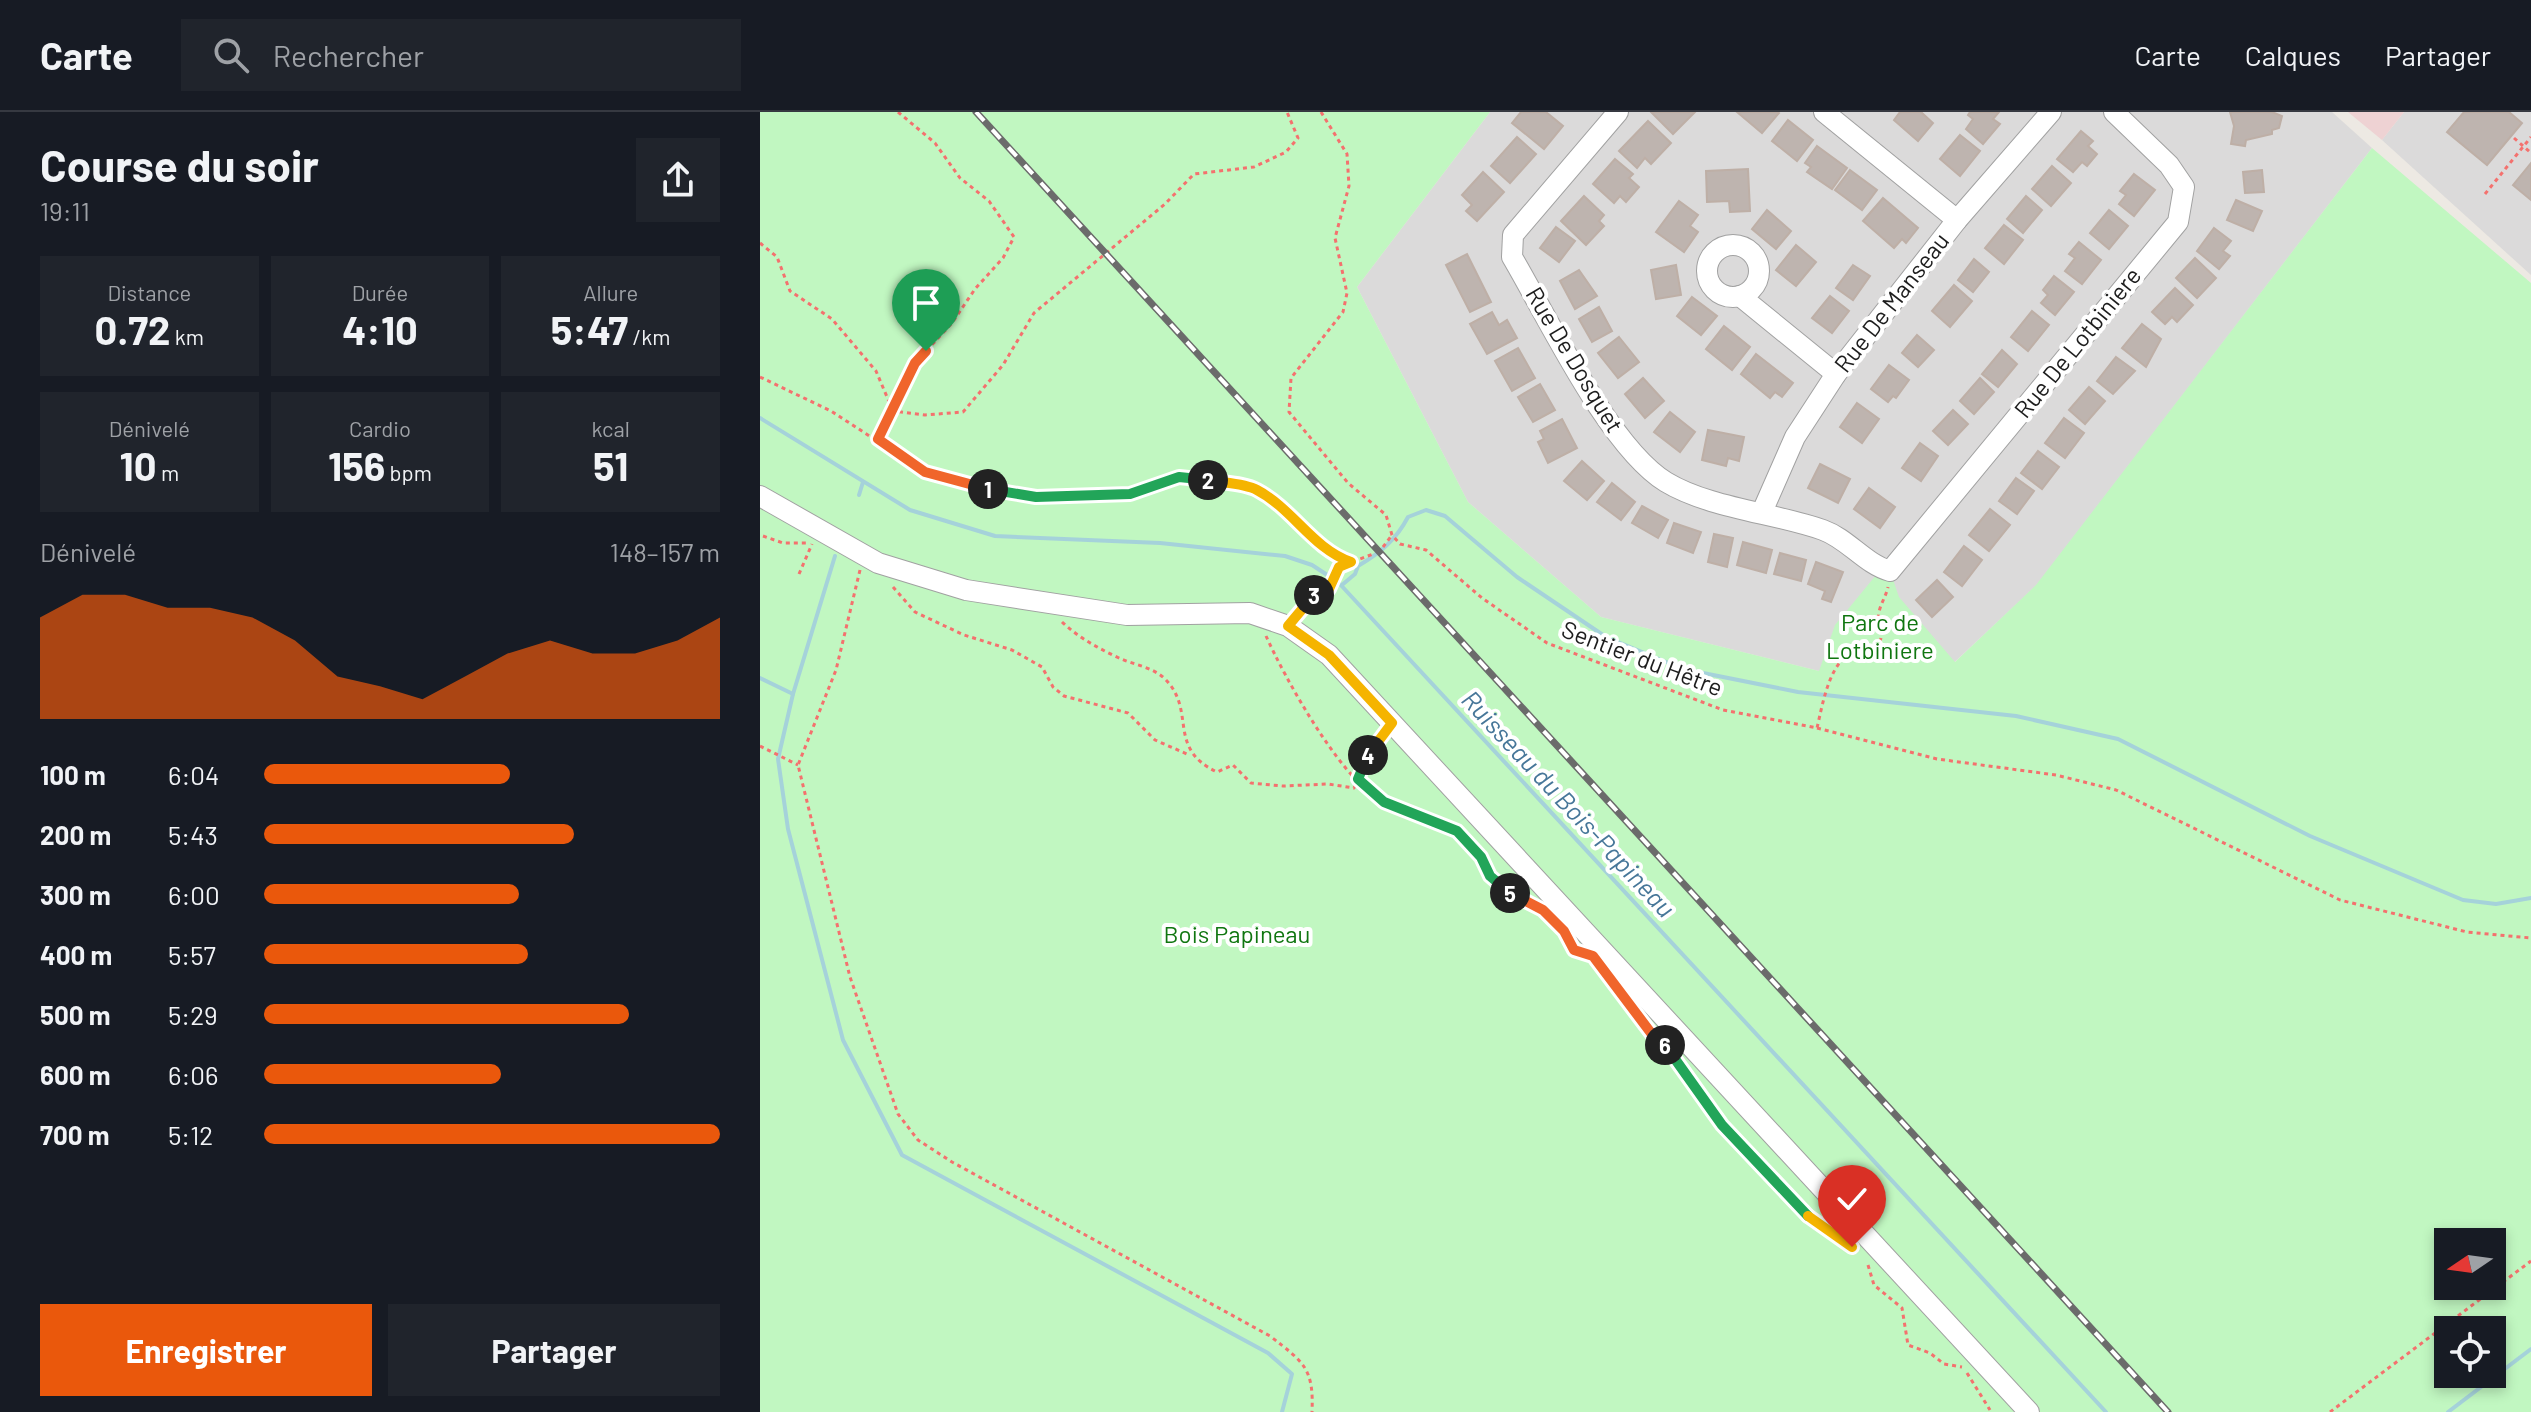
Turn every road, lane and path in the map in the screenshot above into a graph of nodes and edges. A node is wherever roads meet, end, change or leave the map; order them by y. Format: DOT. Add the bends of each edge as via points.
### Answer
graph roads {
  1 [pos="898,112"];
  2 [pos="1287,112"];
  3 [pos="1321,112"];
  4 [pos="1618,112"];
  5 [pos="1824,112"];
  6 [pos="2051,112"];
  7 [pos="2114,112"];
  8 [pos="2531,137"];
  9 [pos="2514,138"];
  10 [pos="2524,146"];
  11 [pos="2531,153"];
  12 [pos="2485,194"];
  13 [pos="1957,220"];
  14 [pos="760,243"];
  15 [pos="1740,296"];
  16 [pos="1836,374"];
  17 [pos="760,377"];
  18 [pos="893,411"];
  19 [pos="878,439"];
  20 [pos="760,496"];
  21 [pos="1762,512"];
  22 [pos="1392,535"];
  23 [pos="763,536"];
  24 [pos="818,536"];
  25 [pos="1383,547"];
  26 [pos="1373,554"];
  27 [pos="863,555"];
  28 [pos="1351,562"];
  29 [pos="888,566"];
  30 [pos="1890,571"];
  31 [pos="799,574"];
  32 [pos="1054,603"];
  33 [pos="1256,615"];
  34 [pos="1288,626"];
  35 [pos="1392,723"];
  36 [pos="1817,728"];
  37 [pos="760,746"];
  38 [pos="1188,749"];
  39 [pos="798,765"];
  40 [pos="1358,779"];
  41 [pos="1548,918"];
  42 [pos="1564,931"];
  43 [pos="2531,938"];
  44 [pos="1586,954"];
  45 [pos="1628,1006"];
  46 [pos="1658,1037"];
  47 [pos="1666,1046"];
  48 [pos="1852,1247"];
  49 [pos="1865,1259"];
  50 [pos="2531,1261"];
  51 [pos="1990,1410"];
  52 [pos="1312,1412"];
  53 [pos="2029,1412"];
  54 [pos="2330,1412"];
  1 -- 18 [label="path" via="989,201 1014,237 952,323 915,363"];
  2 -- 18 [label="path" via="1298,138 1286,152 1254,167 1194,174 1034,313 1003,365 963,412"];
  3 -- 22 [label="path, Sentier du Hêtre" via="1347,154 1349,186 1335,238 1347,293 1343,312 1291,378 1289,412 1348,483 1386,515"];
  4 -- 21 [label="street, Rue De Dosquet" via="1513,235 1512,257 1614,430 1647,467 1695,495"];
  5 -- 13 [label="street"];
  6 -- 13 [label="street, Rue De Manseau"];
  7 -- 30 [label="street, Rue De Lotbiniere" via="2169,165 2184,187 2178,222"];
  8 -- 10 [label="path"];
  9 -- 10 [label="path"];
  10 -- 11 [label="path"];
  10 -- 12 [label="path"];
  13 -- 16 [label="street, Rue De Manseau"];
  14 -- 18 [label="path" via="777,257 790,291 832,319 876,371"];
  15 -- 16 [label="street"];
  16 -- 21 [label="street, Rue De Manseau" via="1795,437"];
  17 -- 19 [label="path"];
  18 -- 19 [label="path"];
  19 -- 28 [label="path" via="925,472 1036,497 1130,494 1179,477 1253,488 1299,521 1334,556"];
  20 -- 24 [label="street"];
  21 -- 30 [label="street, Rue De Dosquet" via="1826,531"];
  22 -- 25 [label="path"];
  22 -- 36 [label="path, Sentier du Hêtre" via="1400,544 1426,550 1547,643 1723,710"];
  23 -- 24 [label="path" via="790,543"];
  24 -- 27 [label="street"];
  24 -- 31 [label="path"];
  26 -- 28 [label="path"];
  27 -- 29 [label="street"];
  27 -- 39 [label="path" via="836,670"];
  28 -- 34 [label="path" via="1339,567 1329,589 1307,600"];
  29 -- 32 [label="street" via="966,590"];
  29 -- 38 [label="path" via="886,579 915,612 1012,650 1042,667 1064,696 1117,708 1164,745 1187,754"];
  30 -- 36 [label="path" via="1878,614 1882,640 1871,653 1852,651 1827,683"];
  32 -- 33 [label="street" via="1127,615"];
  32 -- 38 [label="path" via="1053,613 1081,640 1165,679 1177,699"];
  33 -- 34 [label="street"];
  33 -- 40 [label="path" via="1282,673"];
  34 -- 35 [label="street" via="1329,655"];
  35 -- 40 [label="path"];
  35 -- 53 [label="street"];
  36 -- 43 [label="path, Sentier du Hêtre" via="1937,759 2056,775 2116,790 2340,900 2467,932"];
  37 -- 39 [label="path"];
  38 -- 40 [label="path" via="1200,764 1217,772 1233,765 1251,783 1354,788"];
  39 -- 52 [label="path" via="850,977 898,1114 918,1140 1270,1336 1306,1364"];
  40 -- 41 [label="path" via="1384,802 1457,831 1490,876"];
  42 -- 44 [label="path" via="1574,950"];
  45 -- 46 [label="path"];
  47 -- 48 [label="path" via="1745,1151 1810,1219"];
  49 -- 51 [label="path" via="1874,1285 1902,1308 1908,1345 1964,1368"];
  50 -- 54 [label="path"];
}
